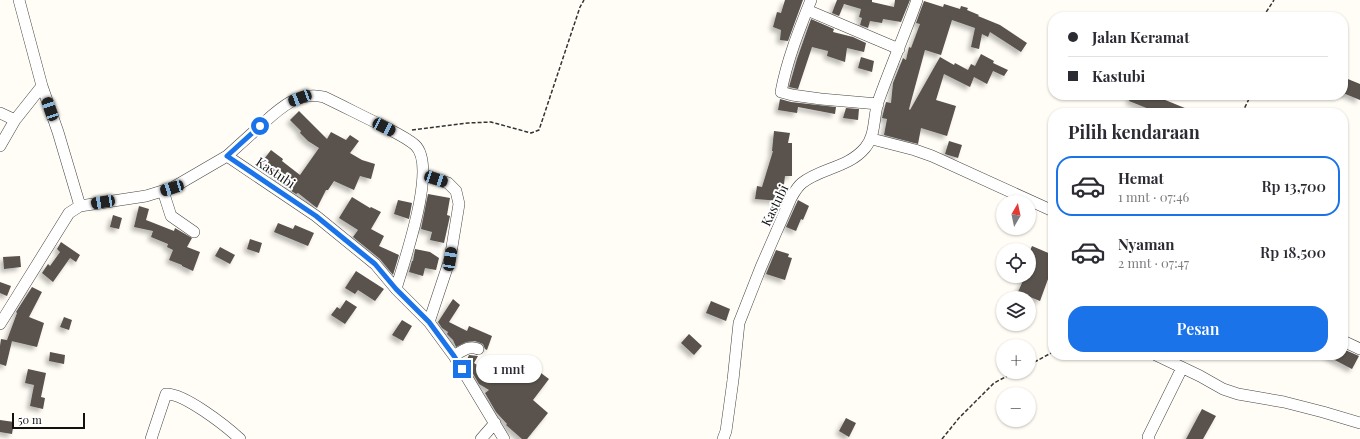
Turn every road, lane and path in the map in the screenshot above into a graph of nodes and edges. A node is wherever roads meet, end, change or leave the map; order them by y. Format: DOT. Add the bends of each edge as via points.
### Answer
graph roads {
  1 [pos="19,0"];
  2 [pos="584,0"];
  3 [pos="917,0"];
  4 [pos="1274,0"];
  5 [pos="809,5"];
  6 [pos="1266,12"];
  7 [pos="899,49"];
  8 [pos="42,86"];
  9 [pos="878,104"];
  10 [pos="0,113"];
  11 [pos="15,120"];
  12 [pos="397,133"];
  13 [pos="872,139"];
  14 [pos="0,146"];
  15 [pos="227,156"];
  16 [pos="424,175"];
  17 [pos="163,191"];
  18 [pos="80,206"];
  19 [pos="1048,209"];
  20 [pos="194,232"];
  21 [pos="396,289"];
  22 [pos="429,322"];
  23 [pos="0,324"];
  24 [pos="1348,343"];
  25 [pos="478,349"];
  26 [pos="1360,349"];
  27 [pos="1048,355"];
  28 [pos="454,356"];
  29 [pos="1166,360"];
  30 [pos="1036,361"];
  31 [pos="1182,368"];
  32 [pos="1002,379"];
  33 [pos="495,423"];
  34 [pos="1360,423"];
  35 [pos="151,439"];
  36 [pos="240,439"];
  37 [pos="481,439"];
  38 [pos="504,439"];
  39 [pos="723,439"];
  40 [pos="942,439"];
  41 [pos="1149,439"];
  1 -- 8 [label="street"];
  2 -- 12 [label="path" via="539,130 532,133 491,122 430,127"];
  3 -- 7 [label="street, Kastubi"];
  4 -- 6 [label="path"];
  5 -- 7 [label="street"];
  5 -- 9 [label="street" via="784,73 782,93"];
  7 -- 9 [label="street, Kastubi"];
  8 -- 11 [label="street"];
  8 -- 18 [label="street"];
  9 -- 13 [label="street, Kastubi"];
  10 -- 11 [label="street"];
  11 -- 14 [label="street"];
  12 -- 15 [label="street" via="324,97 313,95 282,106"];
  12 -- 16 [label="street" via="416,145 422,158"];
  13 -- 19 [label="street" via="932,156"];
  13 -- 39 [label="street, Kastubi" via="858,156 806,181 791,198 740,318"];
  15 -- 17 [label="street"];
  15 -- 21 [label="street, Kastubi" via="316,216 375,264"];
  16 -- 21 [label="street" via="412,234"];
  16 -- 22 [label="street" via="448,183 456,191 459,204 450,259"];
  17 -- 18 [label="street"];
  17 -- 20 [label="street" via="171,216"];
  18 -- 23 [label="street" via="69,213"];
  21 -- 22 [label="street, Kastubi"];
  22 -- 28 [label="street, Kastubi"];
  24 -- 26 [label="street"];
  25 -- 28 [label="street" via="469,347"];
  27 -- 30 [label="path"];
  28 -- 33 [label="street, Kastubi"];
  29 -- 31 [label="street"];
  31 -- 34 [label="street" via="1238,394 1284,402"];
  31 -- 41 [label="street"];
  32 -- 40 [label="path" via="994,383 959,418"];
  33 -- 37 [label="street"];
  33 -- 38 [label="street, Kastubi"];
  35 -- 36 [label="street" via="166,394 180,397"];
}
